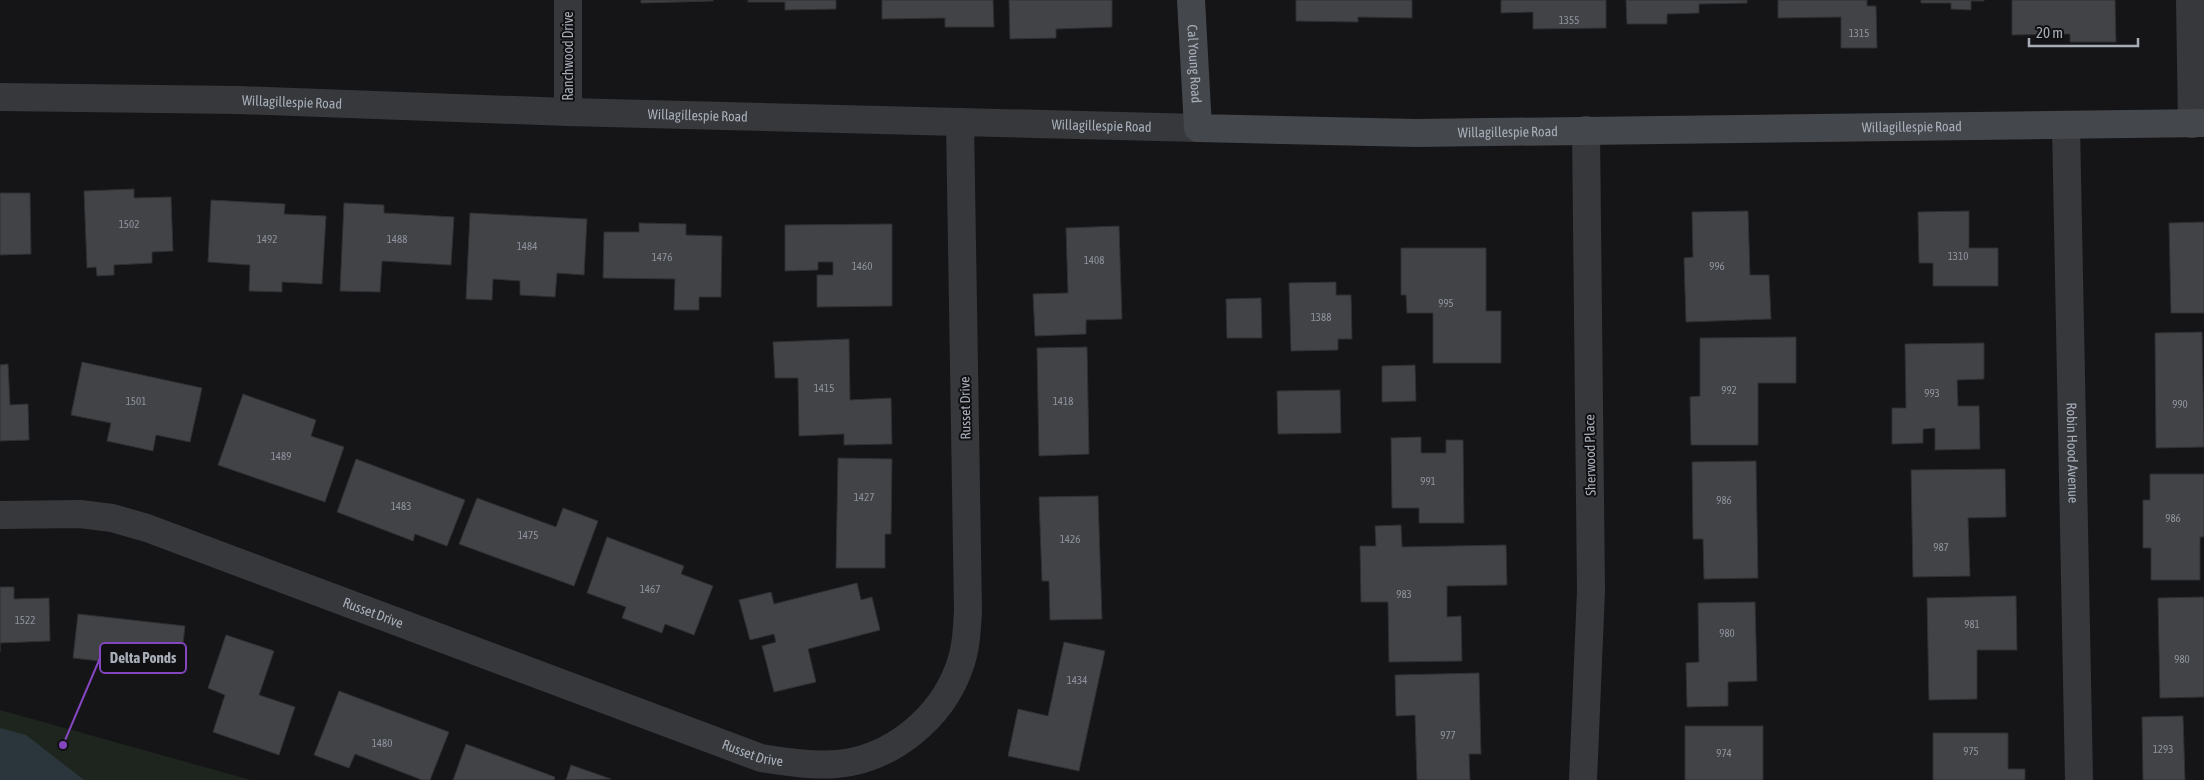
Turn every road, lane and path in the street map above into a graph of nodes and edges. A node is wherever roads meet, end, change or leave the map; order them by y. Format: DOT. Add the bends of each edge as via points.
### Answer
graph roads {
  1 [pos="568,0"];
  2 [pos="1191,0"];
  3 [pos="2190,0"];
  4 [pos="0,97"];
  5 [pos="568,112"];
  6 [pos="960,122"];
  7 [pos="2198,124"];
  8 [pos="2066,125"];
  9 [pos="1198,128"];
  10 [pos="1586,130"];
  11 [pos="0,515"];
  12 [pos="1583,780"];
  13 [pos="2079,780"];
  1 -- 5 [label="street, Ranchwood Drive"];
  2 -- 9 [label="main road, Cal Young Road"];
  3 -- 7 [label="street"];
  4 -- 5 [label="street, Willagillespie Road" via="248,100"];
  5 -- 6 [label="street, Willagillespie Road"];
  6 -- 9 [label="street, Willagillespie Road"];
  6 -- 11 [label="street, Russet Drive" via="968,612 965,648 956,675 935,710 918,730 878,753 860,760 817,765 762,758 147,528 112,518 80,514"];
  7 -- 8 [label="main road, Willagillespie Road"];
  8 -- 10 [label="main road, Willagillespie Road"];
  8 -- 13 [label="street, Robin Hood Avenue"];
  9 -- 10 [label="main road, Willagillespie Road" via="1416,133"];
  10 -- 12 [label="street, Sherwood Place" via="1592,591"];
}
